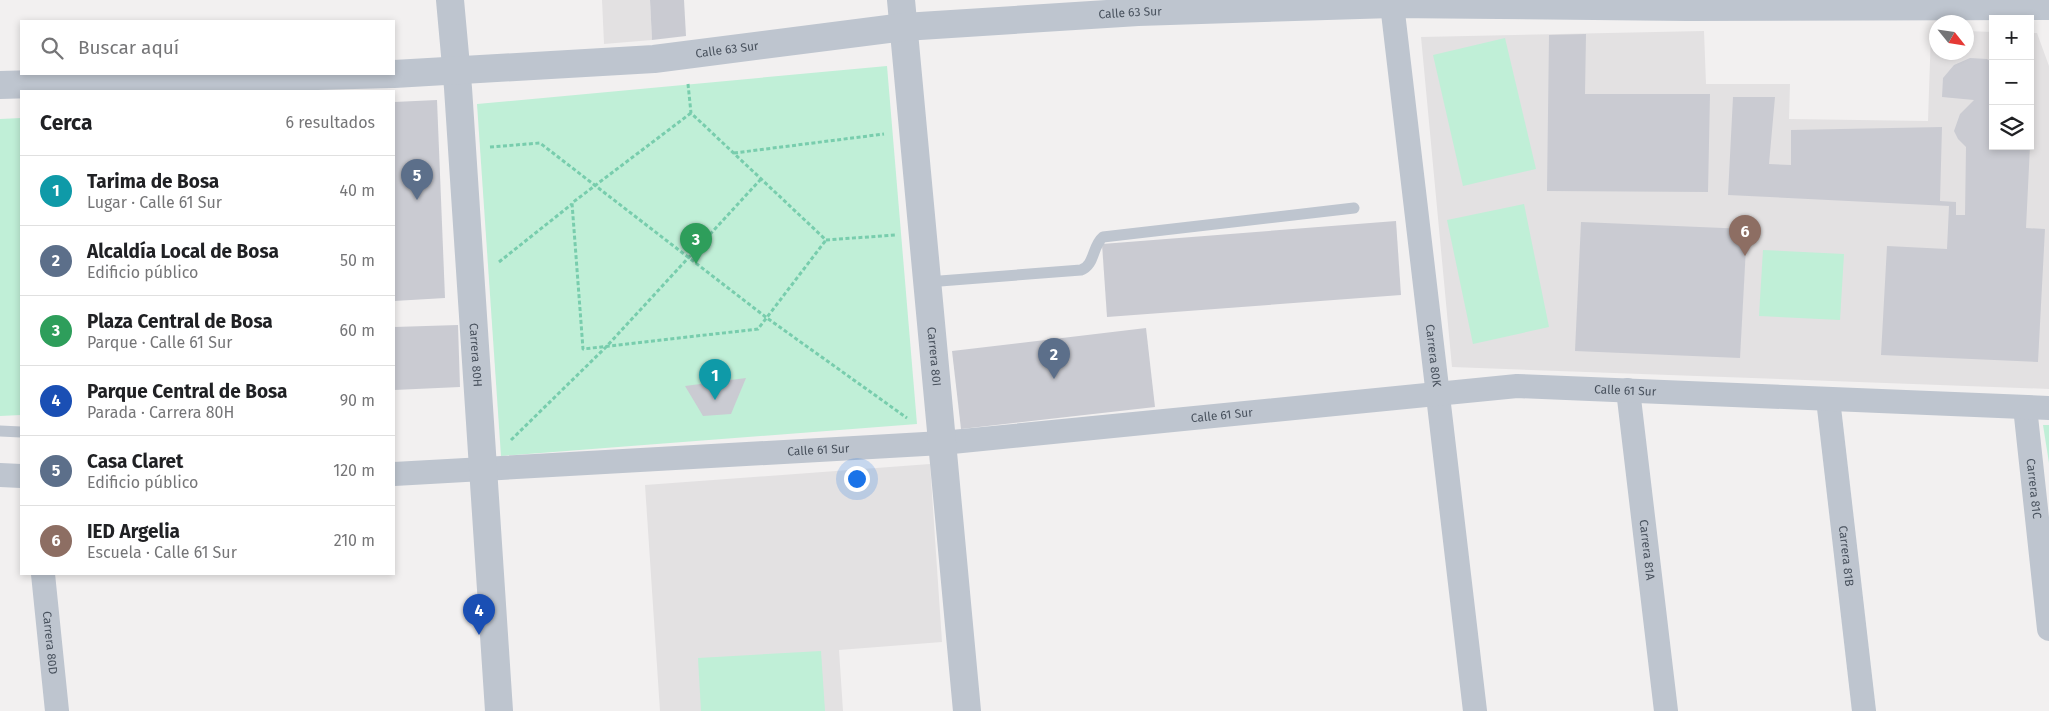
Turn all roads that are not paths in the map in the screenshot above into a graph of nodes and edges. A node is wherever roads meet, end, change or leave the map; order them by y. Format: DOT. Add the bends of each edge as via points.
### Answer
graph roads {
  1 [pos="450,0"];
  2 [pos="1392,2"];
  3 [pos="1538,3"];
  4 [pos="1822,3"];
  5 [pos="1968,3"];
  6 [pos="1686,4"];
  7 [pos="2049,6"];
  8 [pos="902,13"];
  9 [pos="457,70"];
  10 [pos="395,74"];
  11 [pos="356,75"];
  12 [pos="0,85"];
  13 [pos="1354,208"];
  14 [pos="927,282"];
  15 [pos="1628,390"];
  16 [pos="1437,394"];
  17 [pos="1828,399"];
  18 [pos="2025,407"];
  19 [pos="2049,408"];
  20 [pos="0,431"];
  21 [pos="20,432"];
  22 [pos="942,443"];
  23 [pos="483,468"];
  24 [pos="395,474"];
  25 [pos="0,475"];
  26 [pos="20,476"];
  27 [pos="43,575"];
  28 [pos="2049,629"];
  29 [pos="57,711"];
  30 [pos="499,711"];
  31 [pos="967,711"];
  32 [pos="1475,711"];
  33 [pos="1666,711"];
  34 [pos="1864,711"];
  1 -- 9 [label="street, Carrera 80H"];
  2 -- 3 [label="street, Calle 63 Sur"];
  2 -- 8 [label="street, Calle 63 Sur" via="1138,12"];
  2 -- 16 [label="street, Carrera 80K"];
  3 -- 6 [label="street, Calle 63 Sur"];
  4 -- 5 [label="street, Calle 63 Sur"];
  4 -- 6 [label="street, Calle 63 Sur"];
  5 -- 7 [label="street, Calle 63 Sur"];
  8 -- 9 [label="street, Calle 63 Sur" via="686,56"];
  8 -- 14 [label="street, Carrera 80I"];
  9 -- 10 [label="street, Calle 63 Sur"];
  9 -- 23 [label="street, Carrera 80H"];
  11 -- 12 [label="street, Calle 63 Sur"];
  13 -- 14 [label="lane" via="1103,237 1095,247 1090,264 1081,270"];
  14 -- 22 [label="street, Carrera 80I"];
  15 -- 16 [label="street, Calle 61 Sur" via="1518,386"];
  15 -- 17 [label="street, Calle 61 Sur"];
  15 -- 33 [label="street, Carrera 81A"];
  16 -- 22 [label="street, Calle 61 Sur"];
  16 -- 32 [label="street, Carrera 80K"];
  17 -- 18 [label="street, Calle 61 Sur"];
  17 -- 34 [label="street, Carrera 81B"];
  18 -- 19 [label="street, Calle 61 Sur"];
  18 -- 28 [label="street, Carrera 81C"];
  20 -- 21 [label="lane"];
  22 -- 23 [label="street, Calle 61 Sur"];
  22 -- 31 [label="street, Carrera 80I"];
  23 -- 24 [label="street, Calle 61 Sur"];
  23 -- 30 [label="street, Carrera 80H"];
  25 -- 26 [label="street"];
  27 -- 29 [label="street, Carrera 80D"];
}
